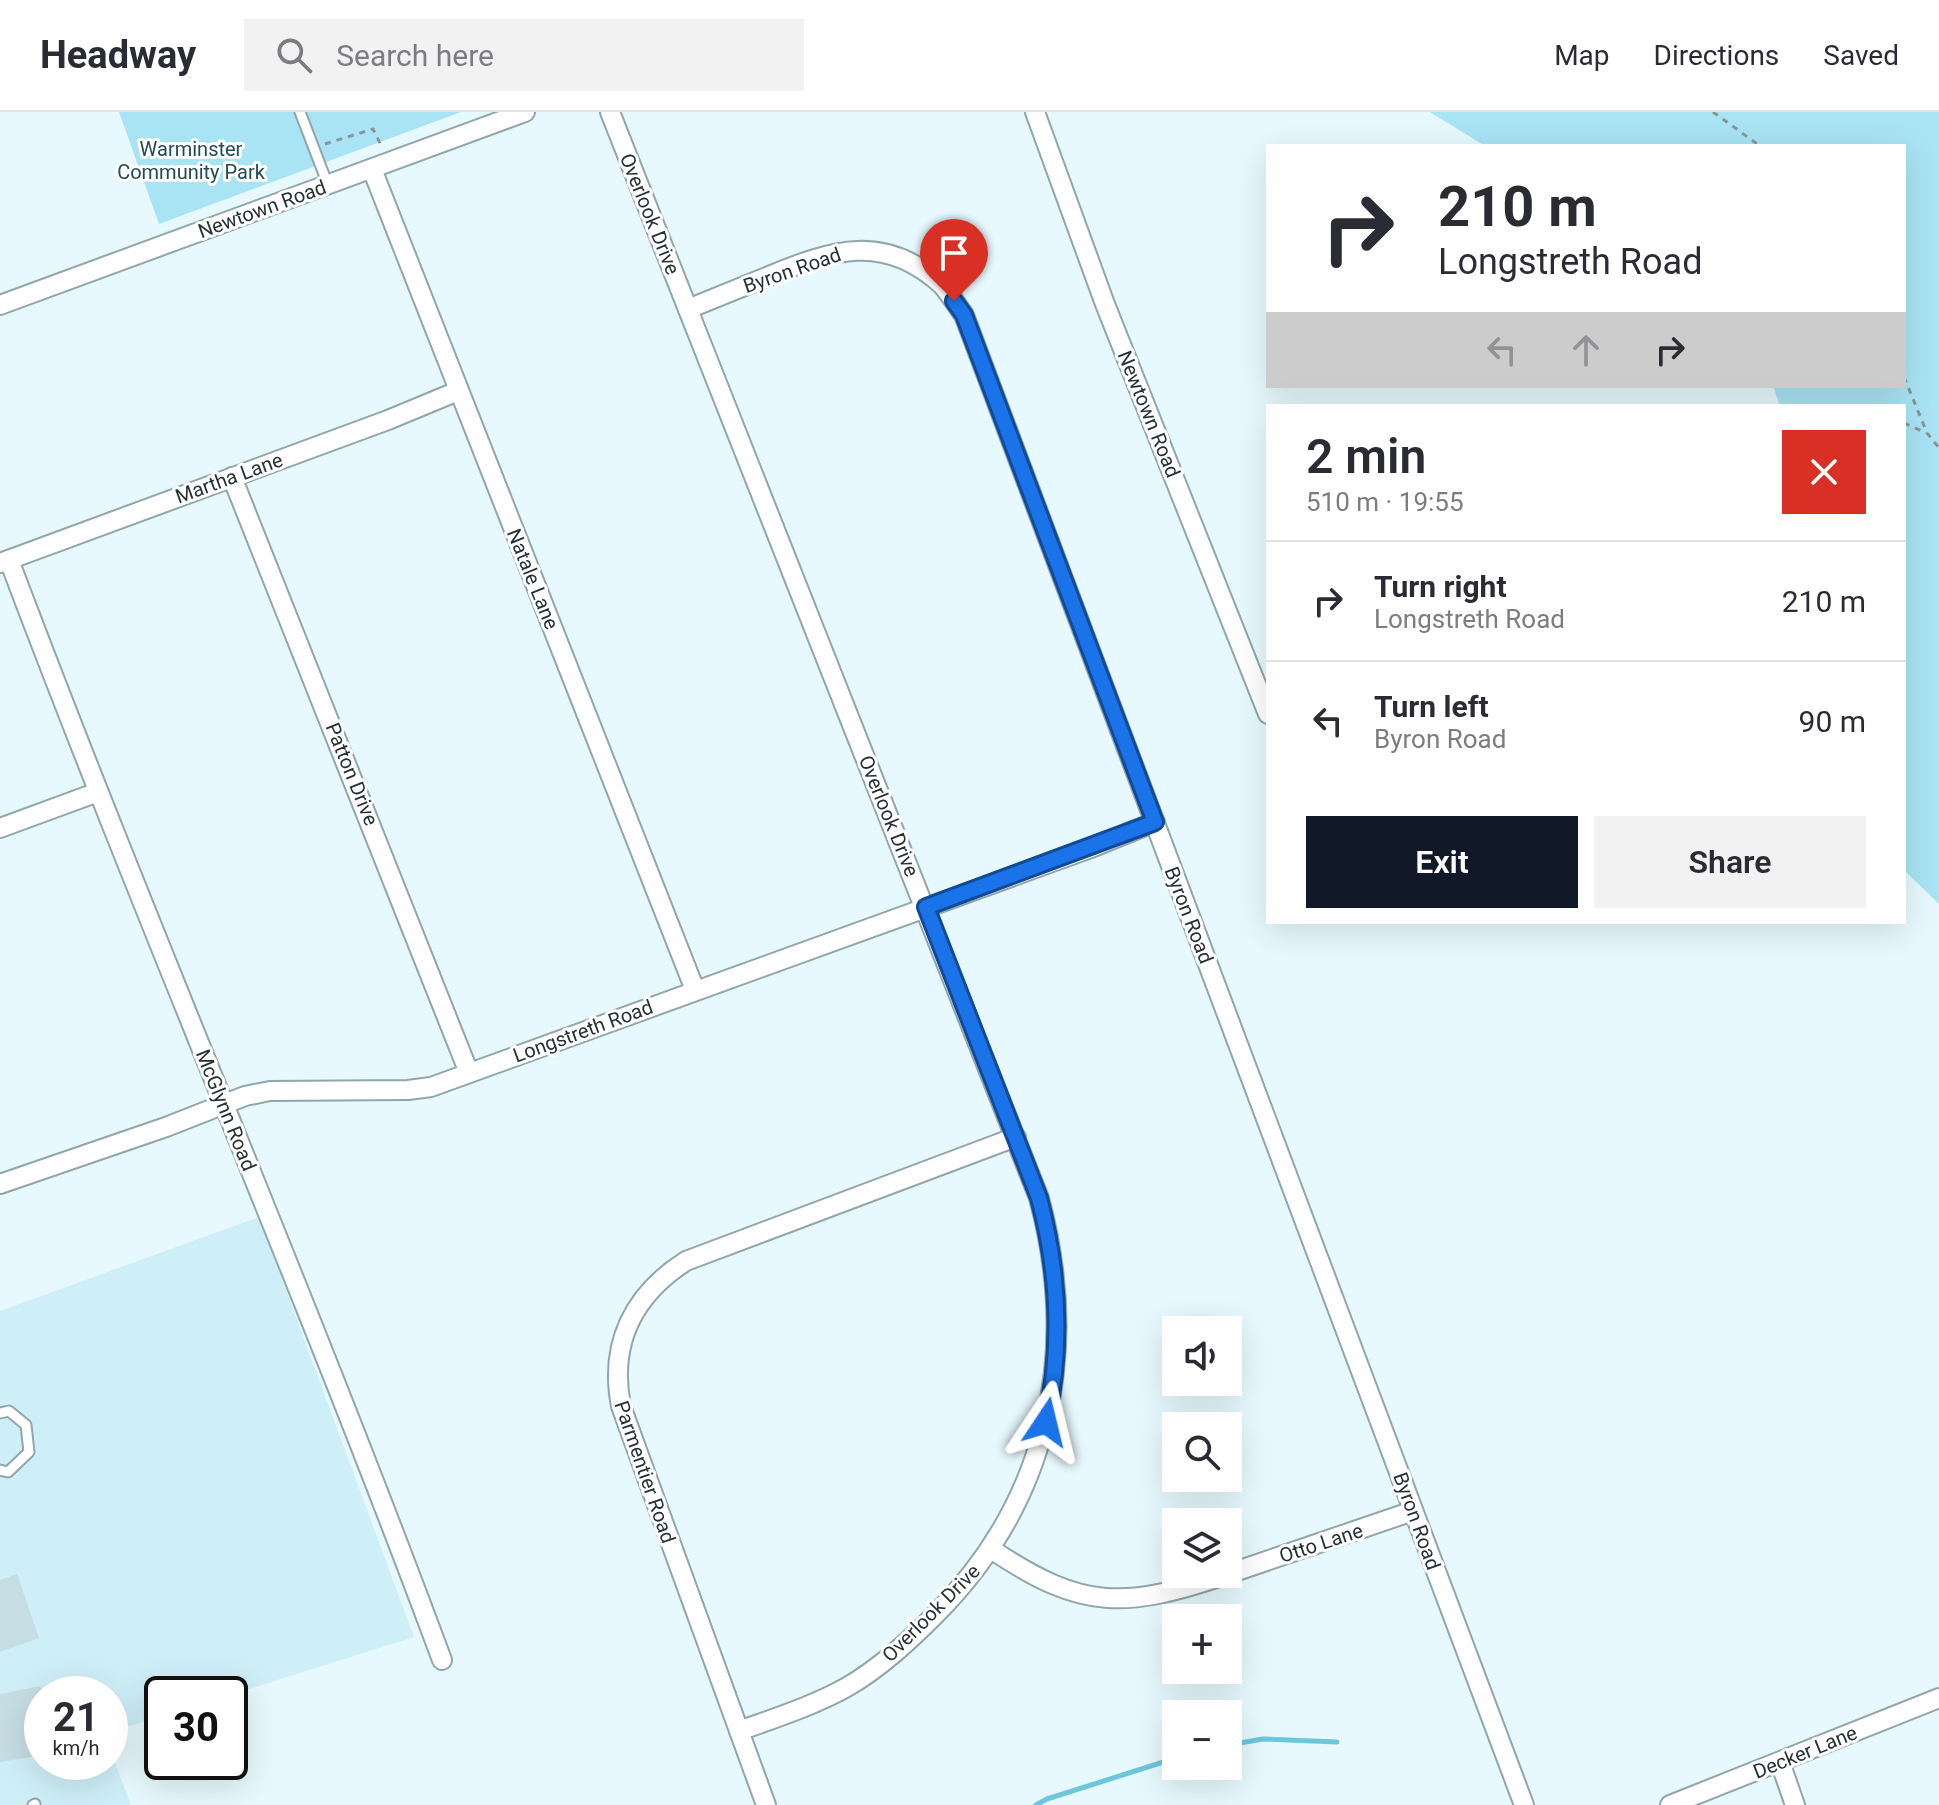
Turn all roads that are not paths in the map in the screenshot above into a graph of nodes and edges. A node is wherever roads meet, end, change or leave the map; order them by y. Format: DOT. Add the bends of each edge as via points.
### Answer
graph roads {
  1 [pos="300,112"];
  2 [pos="525,112"];
  3 [pos="610,112"];
  4 [pos="1035,112"];
  5 [pos="372,169"];
  6 [pos="328,185"];
  7 [pos="0,305"];
  8 [pos="688,309"];
  9 [pos="458,391"];
  10 [pos="232,477"];
  11 [pos="4,562"];
  12 [pos="1266,709"];
  13 [pos="98,792"];
  14 [pos="1155,822"];
  15 [pos="0,828"];
  16 [pos="926,907"];
  17 [pos="695,990"];
  18 [pos="469,1073"];
  19 [pos="224,1103"];
  20 [pos="1016,1137"];
  21 [pos="0,1184"];
  22 [pos="0,1413"];
  23 [pos="0,1470"];
  24 [pos="1413,1511"];
  25 [pos="991,1549"];
  26 [pos="1242,1569"];
  27 [pos="1188,1588"];
  28 [pos="442,1660"];
  29 [pos="1939,1698"];
  30 [pos="739,1731"];
  31 [pos="1780,1762"];
  32 [pos="766,1805"];
  33 [pos="1524,1805"];
  34 [pos="1670,1805"];
  35 [pos="1795,1805"];
  1 -- 6 [label="lane"];
  2 -- 5 [label="street, Newtown Road"];
  3 -- 8 [label="street, Overlook Drive"];
  4 -- 12 [label="street, Newtown Road" via="1105,304"];
  5 -- 6 [label="street, Newtown Road"];
  5 -- 9 [label="street, Natale Lane"];
  6 -- 7 [label="street, Newtown Road"];
  8 -- 14 [label="street, Byron Road" via="806,261 851,250 907,263 944,287 964,315"];
  8 -- 16 [label="street, Overlook Drive"];
  9 -- 10 [label="street, Martha Lane"];
  9 -- 17 [label="street, Natale Lane"];
  10 -- 11 [label="street, Martha Lane"];
  10 -- 18 [label="street, Patton Drive"];
  11 -- 13 [label="street, McGlynn Road"];
  13 -- 15 [label="street"];
  13 -- 19 [label="street, McGlynn Road"];
  14 -- 16 [label="street, Longstreth Road"];
  14 -- 24 [label="street, Byron Road"];
  16 -- 17 [label="street, Longstreth Road"];
  16 -- 20 [label="street, Overlook Drive"];
  17 -- 18 [label="street, Longstreth Road"];
  18 -- 19 [label="street, Longstreth Road" via="408,1090 270,1091"];
  19 -- 21 [label="street, Longstreth Road"];
  19 -- 28 [label="street, McGlynn Road"];
  20 -- 25 [label="street, Overlook Drive" via="1050,1236 1058,1339 1042,1441"];
  20 -- 30 [label="street, Parmentier Road" via="686,1261 637,1305 617,1360 621,1406"];
  22 -- 23 [label="lane" via="9,1411 26,1425 29,1452 8,1472"];
  24 -- 26 [label="street, Otto Lane"];
  24 -- 33 [label="street, Byron Road"];
  25 -- 27 [label="street, Otto Lane" via="1076,1593 1112,1600"];
  25 -- 30 [label="street, Overlook Drive" via="960,1590 873,1670 802,1708"];
  29 -- 31 [label="street, Decker Lane"];
  30 -- 32 [label="street, Parmentier Road"];
  31 -- 34 [label="street, Decker Lane"];
  31 -- 35 [label="street"];
}
